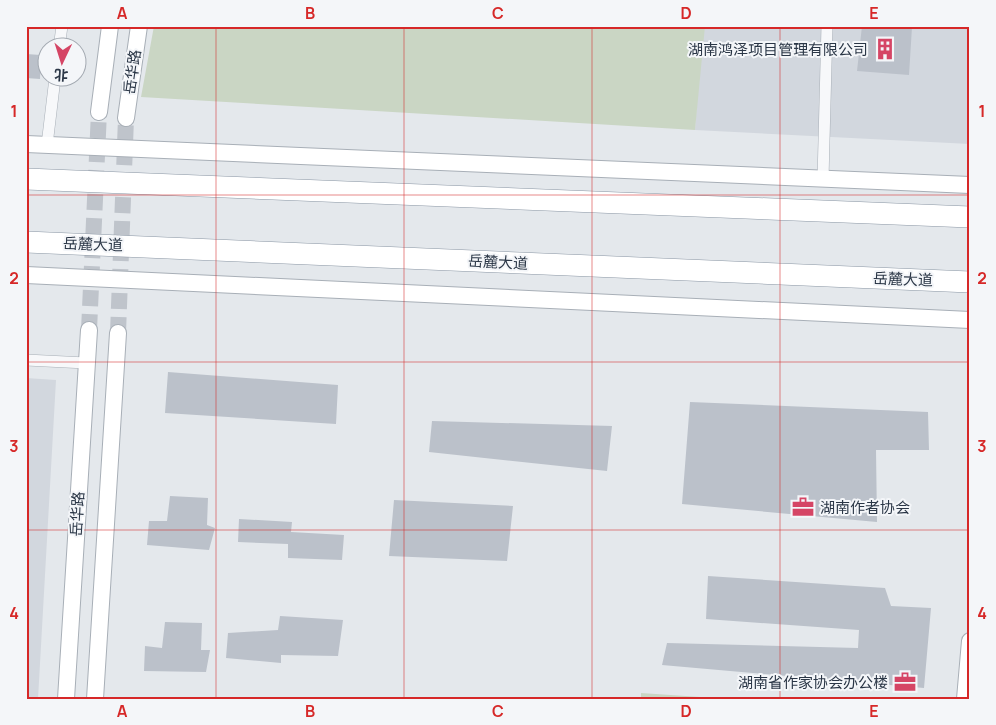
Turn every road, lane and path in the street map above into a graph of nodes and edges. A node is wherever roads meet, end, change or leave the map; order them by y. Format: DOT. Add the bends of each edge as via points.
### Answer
graph roads {
  1 [pos="110,26"];
  2 [pos="139,26"];
  3 [pos="827,26"];
  4 [pos="55,88"];
  5 [pos="99,112"];
  6 [pos="126,118"];
  7 [pos="26,144"];
  8 [pos="46,145"];
  9 [pos="26,179"];
  10 [pos="823,179"];
  11 [pos="970,184"];
  12 [pos="970,217"];
  13 [pos="26,242"];
  14 [pos="26,275"];
  15 [pos="970,282"];
  16 [pos="970,320"];
  17 [pos="90,330"];
  18 [pos="118,333"];
  19 [pos="26,360"];
  20 [pos="86,363"];
  21 [pos="970,641"];
  22 [pos="66,699"];
  23 [pos="95,699"];
  24 [pos="965,699"];
  1 -- 5 [label="street, 岳华路"];
  2 -- 6 [label="street, 岳华路"];
  3 -- 10 [label="street"];
  4 -- 8 [label="street"];
  7 -- 8 [label="street"];
  8 -- 10 [label="street"];
  9 -- 12 [label="highway"];
  10 -- 11 [label="street"];
  13 -- 15 [label="highway, 岳麓大道"];
  14 -- 16 [label="street"];
  17 -- 20 [label="street, 岳华路"];
  18 -- 23 [label="street, 岳华路"];
  19 -- 20 [label="street"];
  20 -- 22 [label="street, 岳华路"];
  21 -- 24 [label="street"];
}
